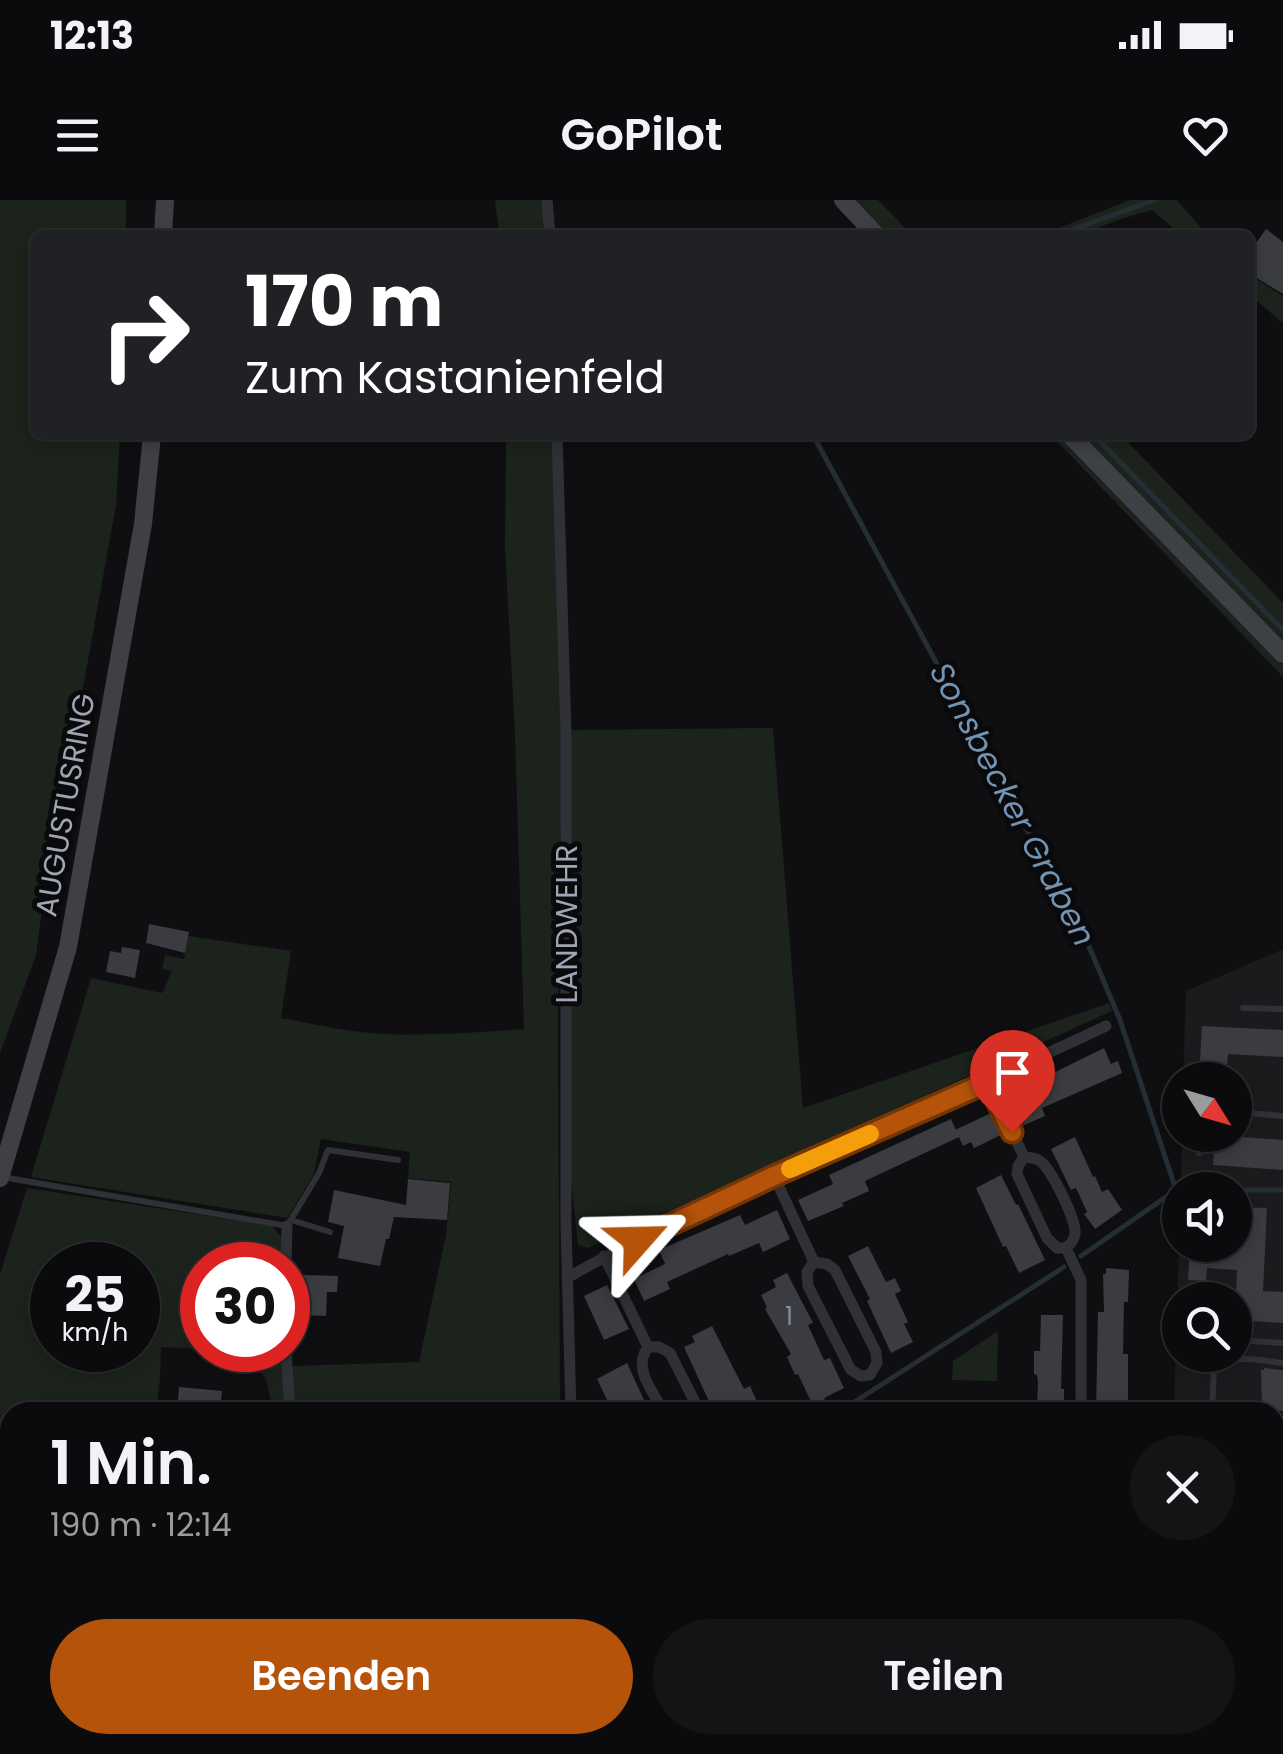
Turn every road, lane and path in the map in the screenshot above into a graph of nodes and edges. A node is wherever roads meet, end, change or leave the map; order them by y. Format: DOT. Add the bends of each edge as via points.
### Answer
graph roads {
  1 [pos="164,200"];
  2 [pos="547,200"];
  3 [pos="843,200"];
  4 [pos="163,230"];
  5 [pos="550,230"];
  6 [pos="871,230"];
  7 [pos="151,440"];
  8 [pos="557,440"];
  9 [pos="1075,440"];
  10 [pos="1283,654"];
  11 [pos="1243,1008"];
  12 [pos="1283,1009"];
  13 [pos="1106,1026"];
  14 [pos="988,1082"];
  15 [pos="1252,1113"];
  16 [pos="1283,1116"];
  17 [pos="1024,1157"];
  18 [pos="398,1160"];
  19 [pos="774,1176"];
  20 [pos="0,1177"];
  21 [pos="289,1223"];
  22 [pos="330,1232"];
  23 [pos="288,1242"];
  24 [pos="1066,1248"];
  25 [pos="604,1256"];
  26 [pos="814,1262"];
  27 [pos="567,1278"];
  28 [pos="1252,1341"];
  29 [pos="1283,1343"];
  30 [pos="648,1347"];
  31 [pos="1283,1362"];
  32 [pos="287,1372"];
  33 [pos="289,1402"];
  34 [pos="572,1402"];
  35 [pos="659,1402"];
  36 [pos="695,1402"];
  37 [pos="1080,1402"];
  38 [pos="1212,1402"];
  39 [pos="1060,1754"];
  40 [pos="1092,1754"];
  1 -- 4 [label="main road"];
  2 -- 5 [label="street"];
  3 -- 6 [label="main road"];
  7 -- 20 [label="main road, AUGUSTUSRING" via="143,524 68,947"];
  8 -- 27 [label="street, LANDWEHR" via="566,733"];
  9 -- 10 [label="main road"];
  11 -- 12 [label="lane"];
  13 -- 14 [label="street"];
  14 -- 17 [label="street"];
  14 -- 19 [label="street"];
  15 -- 16 [label="lane"];
  17 -- 24 [label="street" via="1017,1174 1046,1238"];
  17 -- 24 [label="street" via="1044,1164 1072,1217 1075,1232"];
  18 -- 21 [label="lane" via="328,1150"];
  19 -- 25 [label="street"];
  19 -- 26 [label="street"];
  20 -- 21 [label="lane"];
  21 -- 22 [label="lane"];
  21 -- 23 [label="street"];
  24 -- 37 [label="street" via="1081,1280"];
  25 -- 27 [label="street"];
  25 -- 30 [label="street"];
  26 -- 26 [label="street" via="808,1286 850,1370 870,1375 876,1352 835,1270"];
  27 -- 34 [label="street, LANDWEHR"];
  28 -- 29 [label="lane"];
  30 -- 35 [label="street" via="642,1370"];
  30 -- 36 [label="street" via="670,1353"];
  31 -- 38 [label="lane" via="1221,1362 1214,1368"];
  32 -- 33 [label="street"];
  39 -- 40 [label="street"];
}
